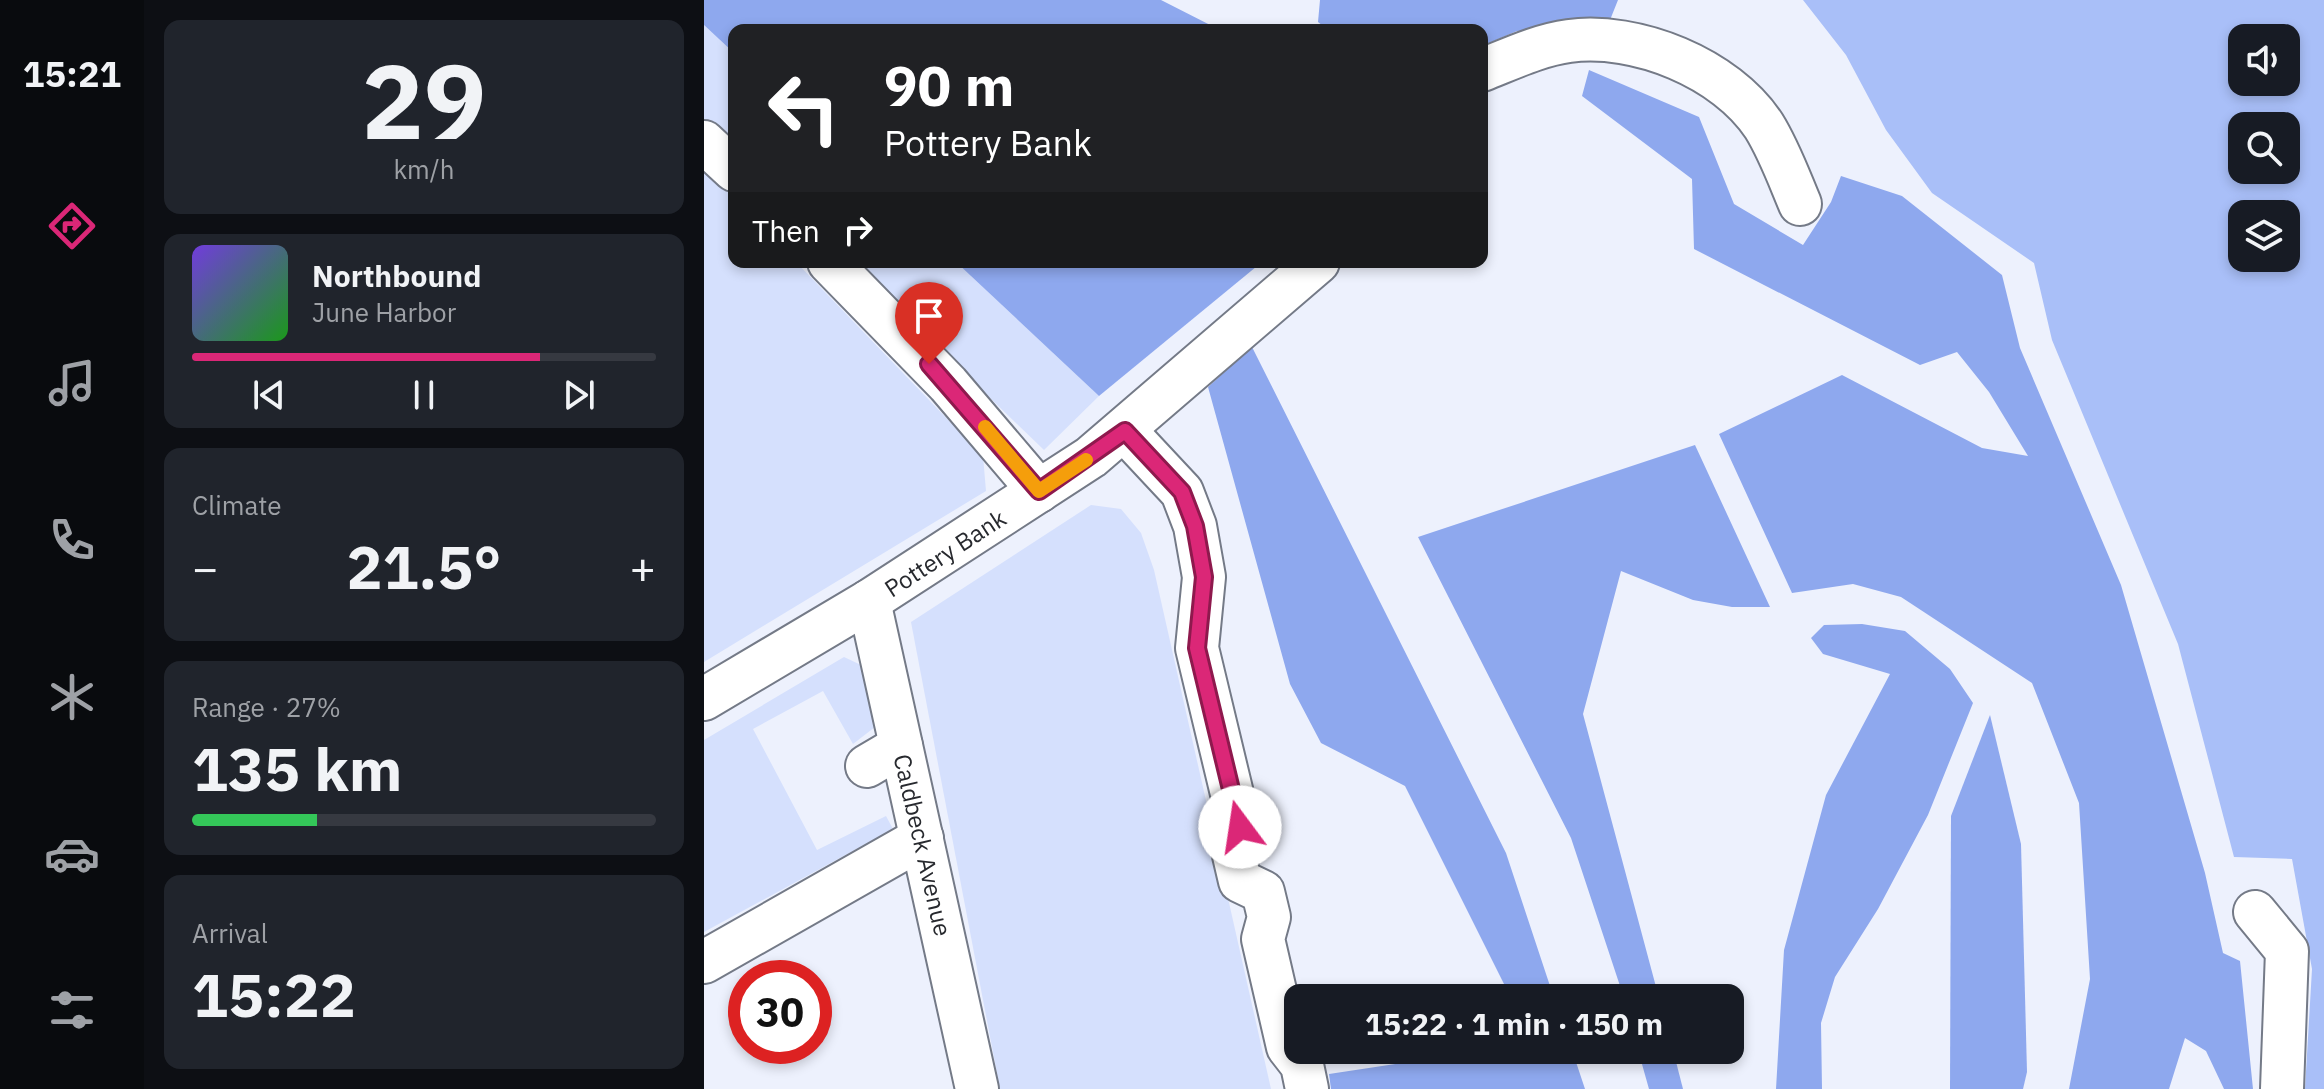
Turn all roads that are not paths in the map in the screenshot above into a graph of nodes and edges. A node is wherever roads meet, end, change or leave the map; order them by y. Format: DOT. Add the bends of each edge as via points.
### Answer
graph roads {
  1 [pos="1488,68"];
  2 [pos="704,142"];
  3 [pos="728,164"];
  4 [pos="1778,184"];
  5 [pos="835,268"];
  6 [pos="1311,268"];
  7 [pos="1125,431"];
  8 [pos="1039,491"];
  9 [pos="869,601"];
  10 [pos="704,699"];
  11 [pos="922,838"];
  12 [pos="2255,912"];
  13 [pos="704,962"];
  14 [pos="977,1089"];
  15 [pos="1307,1089"];
  16 [pos="2282,1089"];
  1 -- 4 [label="street" via="1567,41 1614,40 1647,48 1719,83 1743,102 1762,123"];
  2 -- 3 [label="street"];
  5 -- 8 [label="street" via="948,384"];
  6 -- 7 [label="street, Pottery Bank"];
  7 -- 8 [label="street, Pottery Bank"];
  7 -- 15 [label="street" via="1182,492 1195,526 1204,577 1195,637 1240,827 1233,851 1240,881 1263,892 1269,917 1263,939 1288,1047 1302,1065"];
  8 -- 9 [label="street, Pottery Bank"];
  9 -- 10 [label="street, Pottery Bank"];
  9 -- 11 [label="street, Caldbeck Avenue" via="884,756"];
  11 -- 13 [label="street"];
  11 -- 14 [label="street, Caldbeck Avenue"];
  12 -- 16 [label="street" via="2287,951"];
}
